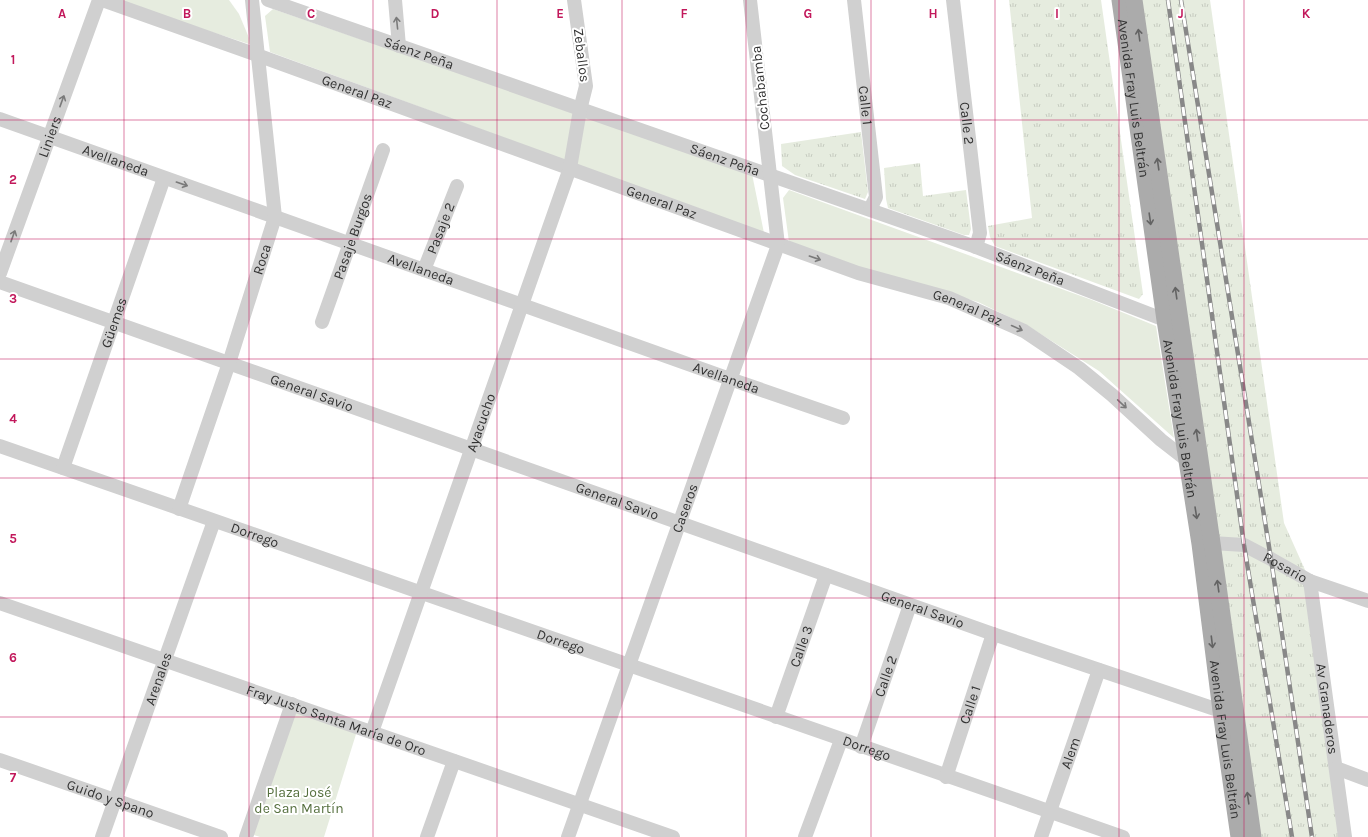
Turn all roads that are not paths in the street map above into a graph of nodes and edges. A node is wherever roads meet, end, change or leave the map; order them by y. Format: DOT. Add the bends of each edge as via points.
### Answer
graph roads {
  1 [pos="100,0"];
  2 [pos="252,0"];
  3 [pos="268,0"];
  4 [pos="395,0"];
  5 [pos="574,0"];
  6 [pos="750,0"];
  7 [pos="854,0"];
  8 [pos="953,0"];
  9 [pos="1120,0"];
  10 [pos="1134,0"];
  11 [pos="399,46"];
  12 [pos="258,54"];
  13 [pos="580,110"];
  14 [pos="0,119"];
  15 [pos="49,137"];
  16 [pos="383,150"];
  17 [pos="570,168"];
  18 [pos="770,175"];
  19 [pos="164,178"];
  20 [pos="458,186"];
  21 [pos="870,209"];
  22 [pos="275,216"];
  23 [pos="350,243"];
  24 [pos="778,245"];
  25 [pos="976,247"];
  26 [pos="424,270"];
  27 [pos="0,273"];
  28 [pos="0,282"];
  29 [pos="523,306"];
  30 [pos="1172,320"];
  31 [pos="322,322"];
  32 [pos="114,323"];
  33 [pos="228,363"];
  34 [pos="730,379"];
  35 [pos="843,418"];
  36 [pos="0,446"];
  37 [pos="472,449"];
  38 [pos="1188,461"];
  39 [pos="63,468"];
  40 [pos="179,509"];
  41 [pos="214,521"];
  42 [pos="680,523"];
  43 [pos="1206,544"];
  44 [pos="826,574"];
  45 [pos="1310,581"];
  46 [pos="421,593"];
  47 [pos="1368,601"];
  48 [pos="0,603"];
  49 [pos="910,604"];
  50 [pos="993,634"];
  51 [pos="165,660"];
  52 [pos="630,666"];
  53 [pos="1100,670"];
  54 [pos="292,704"];
  55 [pos="1228,710"];
  56 [pos="776,717"];
  57 [pos="372,732"];
  58 [pos="841,740"];
  59 [pos="860,747"];
  60 [pos="0,760"];
  61 [pos="454,761"];
  62 [pos="1336,768"];
  63 [pos="946,777"];
  64 [pos="1368,780"];
  65 [pos="115,800"];
  66 [pos="580,804"];
  67 [pos="1049,812"];
  68 [pos="102,837"];
  69 [pos="221,837"];
  70 [pos="246,837"];
  71 [pos="427,837"];
  72 [pos="568,837"];
  73 [pos="673,837"];
  74 [pos="805,837"];
  75 [pos="1041,837"];
  76 [pos="1123,837"];
  77 [pos="1239,837"];
  78 [pos="1253,837"];
  79 [pos="1345,837"];
  1 -- 12 [label="street, General Paz"];
  15 -- 1 [label="street, Liniers, one-way"];
  2 -- 12 [label="street, Roca"];
  3 -- 11 [label="street, Sáenz Peña"];
  11 -- 4 [label="street, one-way"];
  5 -- 13 [label="street, Zeballos" via="586,86"];
  6 -- 18 [label="street, Cochabamba"];
  7 -- 21 [label="street, Calle 1" via="876,197"];
  8 -- 25 [label="street, Calle 2" via="980,233"];
  9 -- 30 [label="main road, Avenida Fray Luis Beltrán, one-way"];
  30 -- 10 [label="main road, Avenida Fray Luis Beltrán, one-way"];
  11 -- 13 [label="street, Sáenz Peña"];
  12 -- 17 [label="street, General Paz"];
  12 -- 22 [label="street, Roca"];
  13 -- 17 [label="street, Ayacucho"];
  13 -- 18 [label="street, Sáenz Peña"];
  14 -- 15 [label="street, Avellaneda"];
  15 -- 19 [label="street, Avellaneda"];
  27 -- 15 [label="street, Liniers, one-way"];
  16 -- 23 [label="street, Pasaje Burgos"];
  17 -- 24 [label="street, General Paz"];
  17 -- 29 [label="street, Ayacucho"];
  18 -- 21 [label="street, Sáenz Peña"];
  18 -- 24 [label="street, Caseros"];
  19 -- 22 [label="street, Avellaneda, one-way"];
  19 -- 32 [label="street, Güemes"];
  20 -- 26 [label="street, Pasaje 2"];
  21 -- 25 [label="street, Sáenz Peña"];
  22 -- 23 [label="street, Avellaneda"];
  22 -- 33 [label="street, Roca"];
  23 -- 26 [label="street, Avellaneda"];
  23 -- 31 [label="street, Pasaje Burgos"];
  24 -- 34 [label="street, Caseros"];
  24 -- 38 [label="street, General Paz, one-way" via="858,274 949,298 1024,331 1079,368"];
  25 -- 30 [label="street, Sáenz Peña"];
  26 -- 29 [label="street, Avellaneda"];
  28 -- 32 [label="street, General Savio"];
  29 -- 34 [label="street, Avellaneda"];
  29 -- 37 [label="street, Ayacucho"];
  30 -- 38 [label="main road, Avenida Fray Luis Beltrán"];
  43 -- 30 [label="main road, Avenida Fray Luis Beltrán, one-way"];
  32 -- 33 [label="street, General Savio"];
  32 -- 39 [label="street, Güemes"];
  33 -- 37 [label="street, General Savio"];
  33 -- 40 [label="street, Roca"];
  34 -- 35 [label="street, Avellaneda"];
  34 -- 42 [label="street, Caseros"];
  36 -- 39 [label="street, Dorrego"];
  37 -- 42 [label="street, General Savio"];
  37 -- 46 [label="street, Ayacucho"];
  38 -- 43 [label="main road, Avenida Fray Luis Beltrán, one-way"];
  39 -- 40 [label="street, Dorrego"];
  40 -- 41 [label="street, Dorrego"];
  41 -- 46 [label="street, Dorrego"];
  41 -- 51 [label="street, Arenales"];
  42 -- 44 [label="street, General Savio"];
  42 -- 52 [label="street, Caseros"];
  43 -- 45 [label="street, Rosario" via="1244,545"];
  43 -- 55 [label="main road, Avenida Fray Luis Beltrán"];
  44 -- 49 [label="street, General Savio"];
  44 -- 56 [label="street, Calle 3"];
  45 -- 47 [label="street, Rosario"];
  45 -- 62 [label="street, Av Granaderos"];
  46 -- 52 [label="street, Dorrego"];
  46 -- 57 [label="street, Ayacucho"];
  48 -- 51 [label="street, Fray Justo Santa María de Oro"];
  49 -- 50 [label="street, General Savio"];
  49 -- 59 [label="street, Calle 2"];
  50 -- 53 [label="street, General Savio"];
  50 -- 63 [label="street, Calle 1"];
  51 -- 54 [label="street, Fray Justo Santa María de Oro"];
  51 -- 65 [label="street, Arenales"];
  52 -- 56 [label="street, Dorrego"];
  52 -- 66 [label="street, Caseros"];
  53 -- 55 [label="street, General Savio"];
  53 -- 67 [label="street, Alem"];
  54 -- 57 [label="street, Fray Justo Santa María de Oro"];
  54 -- 70 [label="street"];
  55 -- 77 [label="main road, Avenida Fray Luis Beltrán"];
  78 -- 55 [label="main road, Avenida Fray Luis Beltrán, one-way"];
  56 -- 58 [label="street, Dorrego"];
  57 -- 61 [label="street, Fray Justo Santa María de Oro"];
  58 -- 59 [label="street, Dorrego"];
  58 -- 74 [label="street"];
  59 -- 63 [label="street, Dorrego"];
  60 -- 65 [label="street, Guido y Spano"];
  61 -- 66 [label="street, Fray Justo Santa María de Oro"];
  61 -- 71 [label="street"];
  62 -- 64 [label="street"];
  62 -- 79 [label="street, Av Granaderos"];
  63 -- 67 [label="street, Dorrego"];
  65 -- 68 [label="street, Arenales"];
  65 -- 69 [label="street, Guido y Spano"];
  66 -- 72 [label="street, Caseros"];
  66 -- 73 [label="street, Fray Justo Santa María de Oro"];
  67 -- 75 [label="street, Alem"];
  67 -- 76 [label="street, Dorrego"];
}
